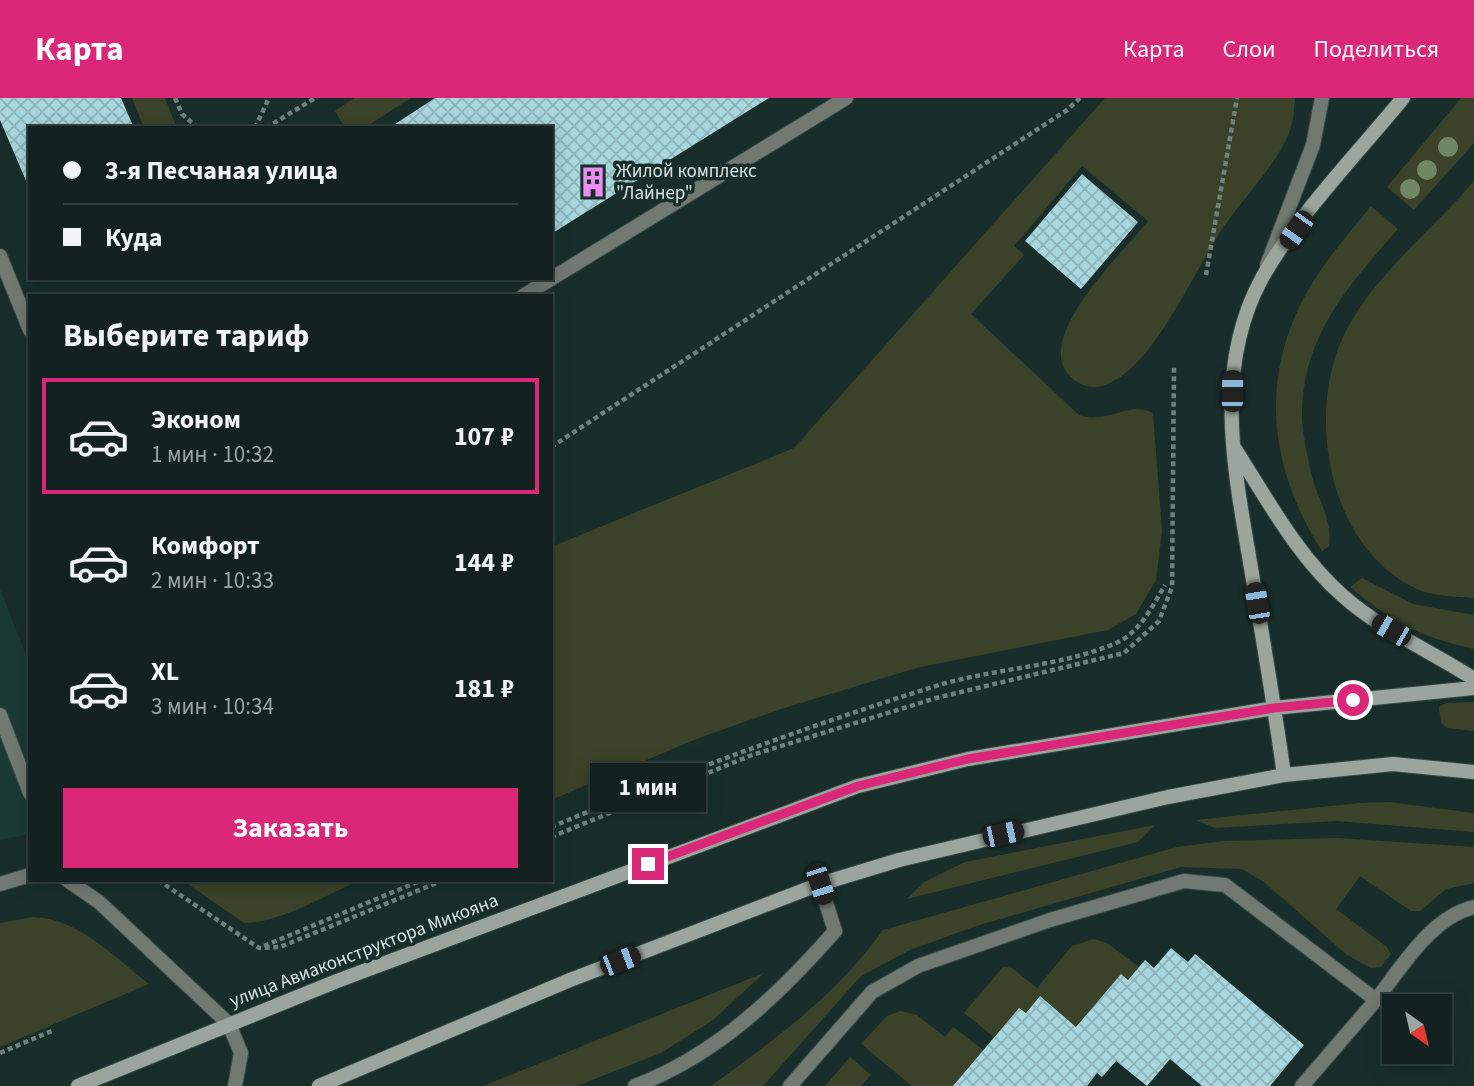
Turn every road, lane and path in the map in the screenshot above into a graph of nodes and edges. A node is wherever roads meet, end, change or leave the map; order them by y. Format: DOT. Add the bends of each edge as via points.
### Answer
graph roads {
  1 [pos="175,98"];
  2 [pos="269,98"];
  3 [pos="314,98"];
  4 [pos="1080,98"];
  5 [pos="1237,98"];
  6 [pos="1322,98"];
  7 [pos="1403,98"];
  8 [pos="837,100"];
  9 [pos="196,126"];
  10 [pos="256,126"];
  11 [pos="269,126"];
  12 [pos="0,256"];
  13 [pos="1206,275"];
  14 [pos="553,277"];
  15 [pos="1262,278"];
  16 [pos="549,280"];
  17 [pos="526,294"];
  18 [pos="28,325"];
  19 [pos="1174,367"];
  20 [pos="1232,443"];
  21 [pos="553,446"];
  22 [pos="1165,585"];
  23 [pos="1474,679"];
  24 [pos="1474,688"];
  25 [pos="1274,708"];
  26 [pos="0,715"];
  27 [pos="1474,772"];
  28 [pos="1284,775"];
  29 [pos="28,788"];
  30 [pos="553,826"];
  31 [pos="553,836"];
  32 [pos="28,876"];
  33 [pos="70,882"];
  34 [pos="161,882"];
  35 [pos="417,882"];
  36 [pos="439,882"];
  37 [pos="0,884"];
  38 [pos="820,884"];
  39 [pos="1474,907"];
  40 [pos="259,948"];
  41 [pos="1376,1000"];
  42 [pos="229,1024"];
  43 [pos="54,1030"];
  44 [pos="0,1053"];
  45 [pos="78,1086"];
  46 [pos="235,1086"];
  47 [pos="318,1086"];
  48 [pos="635,1086"];
  49 [pos="790,1086"];
  50 [pos="1302,1086"];
  1 -- 9 [label="path" via="182,114"];
  2 -- 10 [label="path"];
  3 -- 11 [label="path"];
  4 -- 21 [label="path"];
  5 -- 13 [label="path"];
  6 -- 15 [label="street" via="1314,145"];
  7 -- 15 [label="street"];
  8 -- 14 [label="street"];
  12 -- 18 [label="street"];
  15 -- 20 [label="street" via="1243,323 1233,365"];
  16 -- 17 [label="street"];
  19 -- 31 [label="path" via="1172,587 1158,621 1124,653 936,698 752,755"];
  20 -- 23 [label="street" via="1285,526 1342,596"];
  20 -- 25 [label="street"];
  22 -- 30 [label="path" via="1144,620 1117,643 1055,663 944,684 799,729"];
  24 -- 25 [label="street, улица Авиаконструктора Микояна"];
  25 -- 28 [label="street"];
  25 -- 42 [label="street, улица Авиаконструктора Микояна" via="968,759 858,786"];
  26 -- 29 [label="street"];
  27 -- 28 [label="street" via="1393,764"];
  28 -- 38 [label="street" via="977,840"];
  32 -- 37 [label="street"];
  33 -- 42 [label="street" via="99,902"];
  34 -- 40 [label="path"];
  35 -- 40 [label="path"];
  36 -- 40 [label="path" via="281,947"];
  38 -- 47 [label="street" via="570,980"];
  38 -- 48 [label="street" via="835,931 789,983 730,1034 675,1070"];
  39 -- 41 [label="street" via="1461,910 1432,932"];
  41 -- 49 [label="street" via="1225,885 1184,881 918,965 872,992"];
  41 -- 50 [label="street"];
  42 -- 45 [label="street, улица Авиаконструктора Микояна"];
  42 -- 46 [label="street" via="241,1053"];
  43 -- 44 [label="path"];
}
